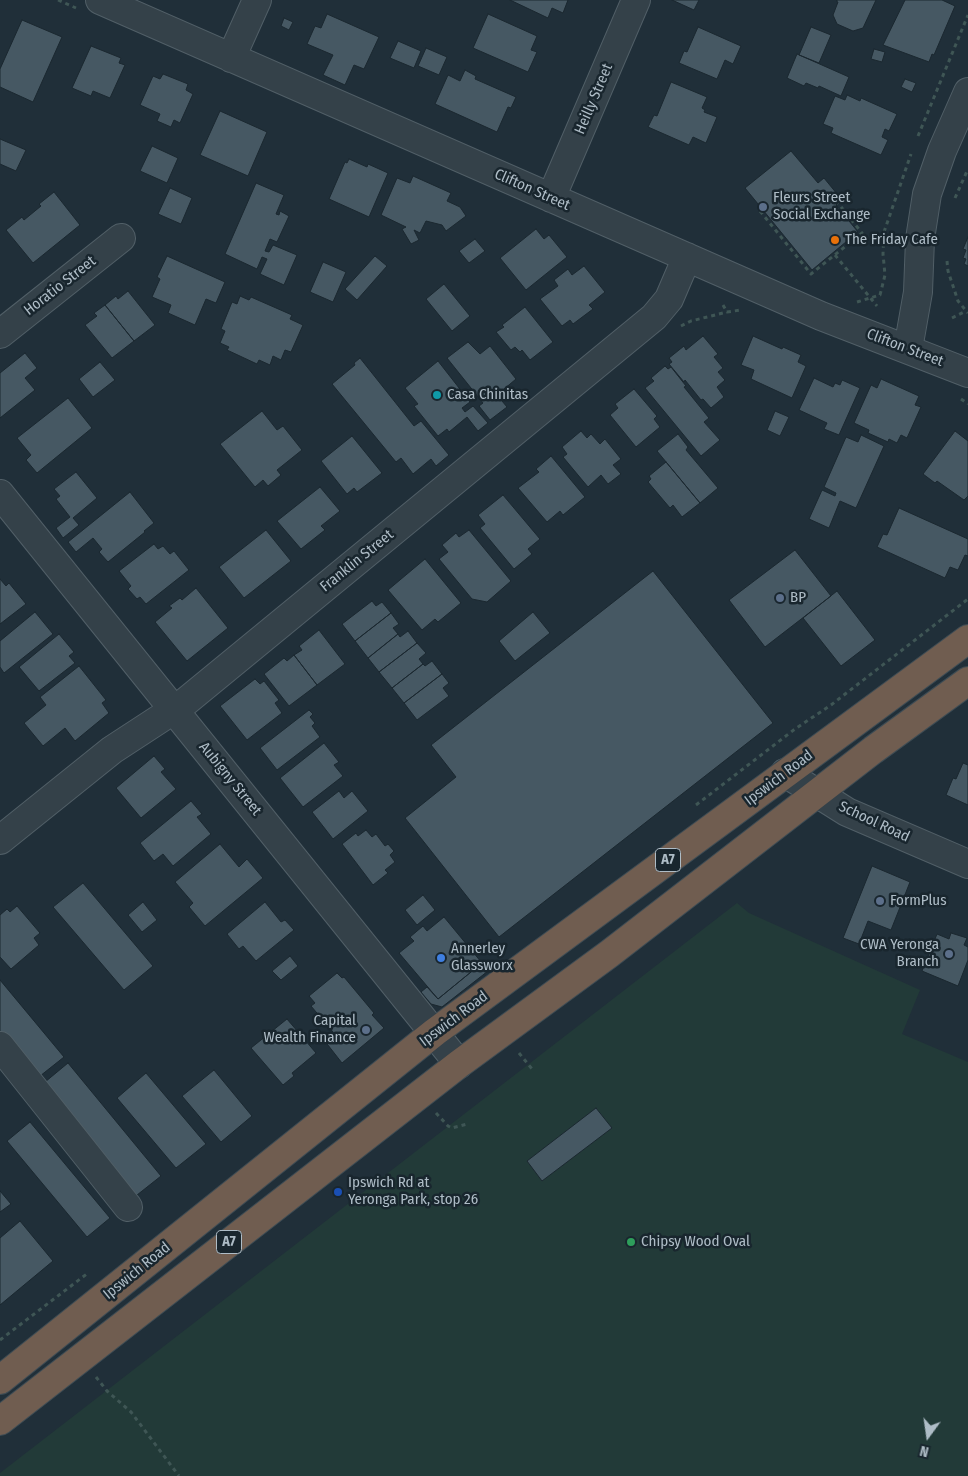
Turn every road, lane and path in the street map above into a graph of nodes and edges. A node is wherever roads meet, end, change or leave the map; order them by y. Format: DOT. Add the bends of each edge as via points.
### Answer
graph roads {
  1 [pos="100,0"];
  2 [pos="257,0"];
  3 [pos="636,0"];
  4 [pos="230,58"];
  5 [pos="968,92"];
  6 [pos="968,169"];
  7 [pos="551,198"];
  8 [pos="954,200"];
  9 [pos="838,203"];
  10 [pos="760,211"];
  11 [pos="121,238"];
  12 [pos="946,252"];
  13 [pos="835,255"];
  14 [pos="687,257"];
  15 [pos="877,306"];
  16 [pos="967,312"];
  17 [pos="952,318"];
  18 [pos="0,334"];
  19 [pos="908,349"];
  20 [pos="968,373"];
  21 [pos="0,494"];
  22 [pos="968,639"];
  23 [pos="968,682"];
  24 [pos="175,710"];
  25 [pos="785,773"];
  26 [pos="817,793"];
  27 [pos="0,840"];
  28 [pos="968,864"];
  29 [pos="435,1032"];
  30 [pos="0,1046"];
  31 [pos="519,1054"];
  32 [pos="459,1064"];
  33 [pos="532,1069"];
  34 [pos="438,1115"];
  35 [pos="467,1124"];
  36 [pos="128,1208"];
  37 [pos="81,1358"];
  38 [pos="0,1380"];
  39 [pos="0,1421"];
  40 [pos="179,1476"];
  1 -- 4 [label="street, Clifton Street"];
  2 -- 4 [label="street"];
  3 -- 7 [label="street, Heilly Street"];
  4 -- 7 [label="street, Clifton Street"];
  5 -- 19 [label="street" via="927,194 920,239 918,292"];
  6 -- 8 [label="path"];
  7 -- 14 [label="street, Clifton Street"];
  9 -- 13 [label="path" via="862,233"];
  10 -- 13 [label="path" via="811,274"];
  11 -- 18 [label="street, Horatio Street"];
  12 -- 16 [label="path" via="948,271 958,301"];
  13 -- 15 [label="path"];
  14 -- 19 [label="street, Clifton Street" via="821,316"];
  14 -- 24 [label="street, Franklin Street" via="669,299 654,317"];
  16 -- 17 [label="path"];
  19 -- 20 [label="street, Clifton Street"];
  21 -- 24 [label="street, Aubigny Street"];
  22 -- 25 [label="highway, Ipswich Road / A7"];
  23 -- 26 [label="highway, A7"];
  24 -- 27 [label="street, Franklin Street" via="112,750"];
  24 -- 29 [label="street, Aubigny Street"];
  25 -- 26 [label="street, School Road"];
  25 -- 29 [label="highway, Ipswich Road / A7"];
  26 -- 28 [label="street, School Road" via="847,812"];
  26 -- 32 [label="highway, A7" via="609,954"];
  29 -- 32 [label="street, Aubigny Street"];
  29 -- 38 [label="highway, Ipswich Road / A7"];
  30 -- 36 [label="street"];
  31 -- 33 [label="path"];
  32 -- 37 [label="highway, A7"];
  34 -- 35 [label="path" via="452,1128"];
  37 -- 39 [label="highway, A7"];
  37 -- 40 [label="path" via="107,1391 131,1412"];
}
